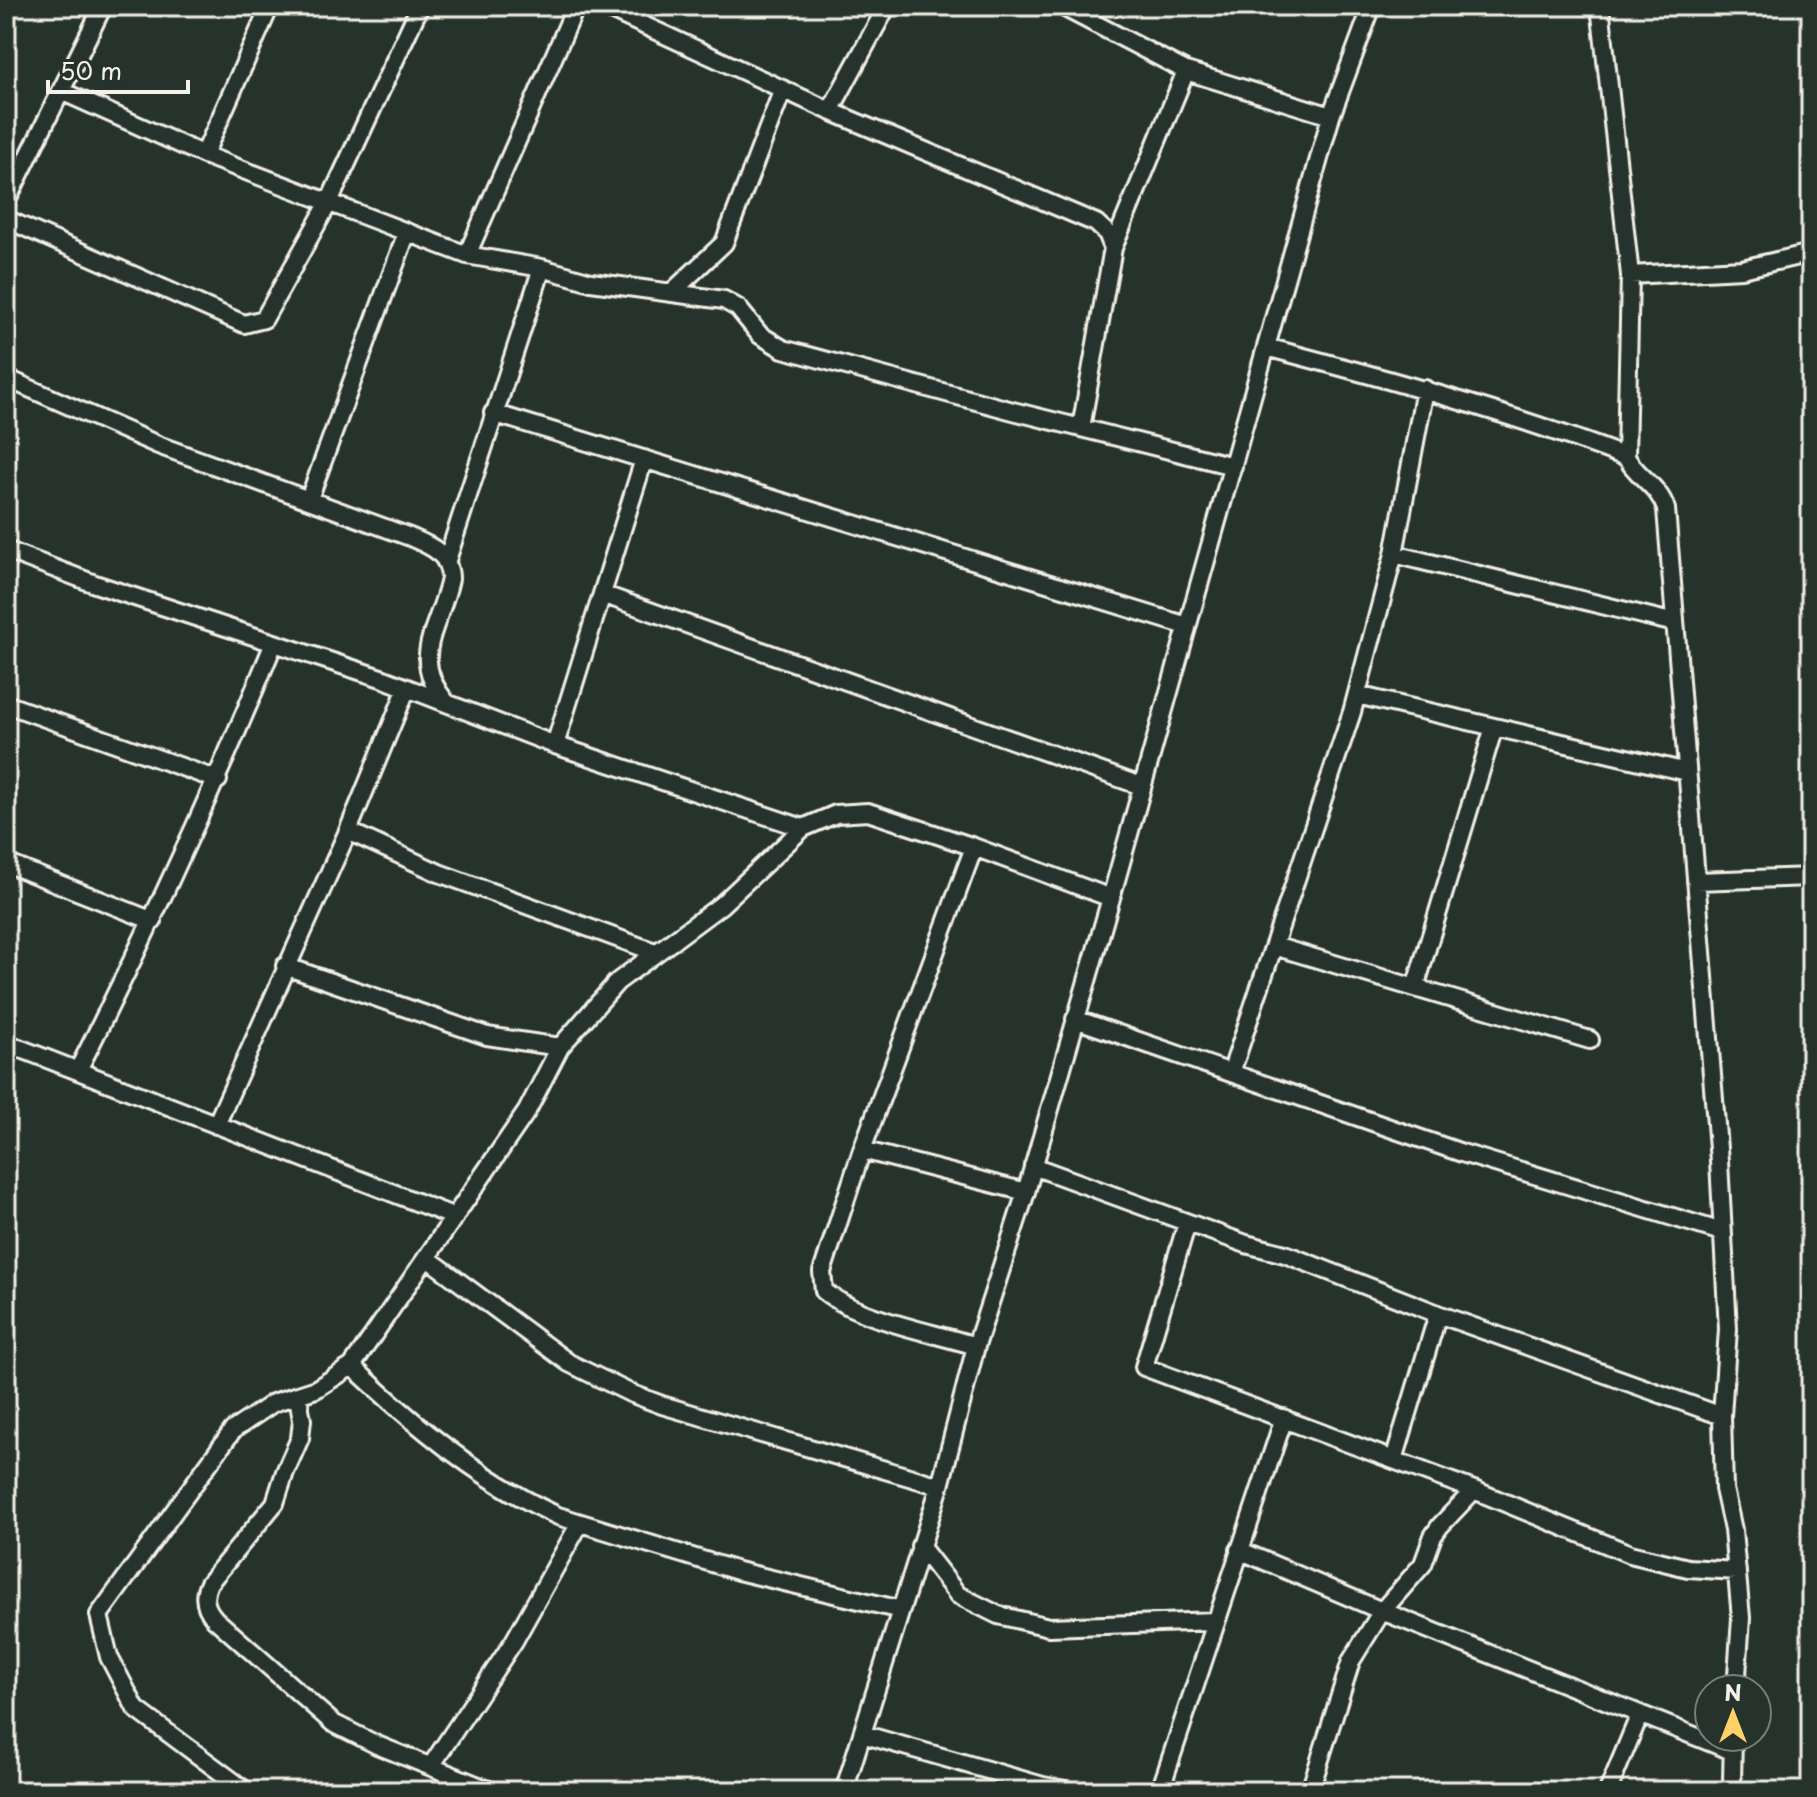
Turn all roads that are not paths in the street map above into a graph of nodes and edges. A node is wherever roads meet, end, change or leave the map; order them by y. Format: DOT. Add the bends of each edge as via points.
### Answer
graph roads {
  1 [pos="103,6"];
  2 [pos="270,6"];
  3 [pos="420,6"];
  4 [pos="576,6"];
  5 [pos="602,6"];
  6 [pos="887,6"];
  7 [pos="1061,6"];
  8 [pos="1372,6"];
  9 [pos="1600,6"];
  10 [pos="1186,71"];
  11 [pos="783,89"];
  12 [pos="61,91"];
  13 [pos="830,111"];
  14 [pos="1331,116"];
  15 [pos="204,155"];
  16 [pos="6,202"];
  17 [pos="328,204"];
  18 [pos="6,219"];
  19 [pos="407,232"];
  20 [pos="1113,248"];
  21 [pos="1811,253"];
  22 [pos="467,255"];
  23 [pos="542,268"];
  24 [pos="1630,275"];
  25 [pos="671,293"];
  26 [pos="1266,347"];
  27 [pos="6,378"];
  28 [pos="1425,389"];
  29 [pos="493,413"];
  30 [pos="1081,428"];
  31 [pos="1626,457"];
  32 [pos="644,459"];
  33 [pos="1233,466"];
  34 [pos="309,499"];
  35 [pos="6,550"];
  36 [pos="1394,554"];
  37 [pos="447,560"];
  38 [pos="602,594"];
  39 [pos="1675,623"];
  40 [pos="1187,626"];
  41 [pos="274,643"];
  42 [pos="407,688"];
  43 [pos="1357,695"];
  44 [pos="6,704"];
  45 [pos="448,704"];
  46 [pos="1494,727"];
  47 [pos="555,745"];
  48 [pos="1687,772"];
  49 [pos="218,780"];
  50 [pos="1141,786"];
  51 [pos="803,828"];
  52 [pos="348,831"];
  53 [pos="974,847"];
  54 [pos="6,863"];
  55 [pos="1811,877"];
  56 [pos="1696,881"];
  57 [pos="1111,898"];
  58 [pos="153,921"];
  59 [pos="1274,946"];
  60 [pos="655,952"];
  61 [pos="285,966"];
  62 [pos="1415,988"];
  63 [pos="1075,1019"];
  64 [pos="1590,1040"];
  65 [pos="6,1043"];
  66 [pos="560,1047"];
  67 [pos="78,1070"];
  68 [pos="1231,1073"];
  69 [pos="216,1125"];
  70 [pos="862,1150"];
  71 [pos="1033,1166"];
  72 [pos="1026,1192"];
  73 [pos="455,1217"];
  74 [pos="1187,1223"];
  75 [pos="1722,1232"];
  76 [pos="427,1258"];
  77 [pos="1438,1314"];
  78 [pos="976,1346"];
  79 [pos="352,1366"];
  80 [pos="298,1397"];
  81 [pos="1722,1416"];
  82 [pos="1284,1418"];
  83 [pos="1394,1460"];
  84 [pos="940,1486"];
  85 [pos="1474,1490"];
  86 [pos="580,1523"];
  87 [pos="920,1546"];
  88 [pos="1239,1550"];
  89 [pos="1737,1571"];
  90 [pos="901,1610"];
  91 [pos="1382,1611"];
  92 [pos="1216,1621"];
  93 [pos="1737,1673"];
  94 [pos="1640,1714"];
  95 [pos="1693,1731"];
  96 [pos="862,1734"];
  97 [pos="1732,1753"];
  98 [pos="431,1766"];
  99 [pos="246,1791"];
  100 [pos="491,1791"];
  101 [pos="844,1791"];
  102 [pos="1071,1791"];
  103 [pos="1160,1791"];
  104 [pos="1310,1791"];
  105 [pos="1608,1791"];
  106 [pos="1735,1791"];
  1 -- 12 [label="street"];
  2 -- 15 [label="street"];
  3 -- 17 [label="street"];
  4 -- 22 [label="street"];
  5 -- 11 [label="street"];
  6 -- 13 [label="street"];
  7 -- 10 [label="street"];
  8 -- 14 [label="street"];
  9 -- 24 [label="street"];
  10 -- 14 [label="street"];
  10 -- 20 [label="street"];
  11 -- 13 [label="street"];
  11 -- 25 [label="street" via="724,243"];
  12 -- 15 [label="street"];
  12 -- 16 [label="street"];
  13 -- 20 [label="street" via="1096,223"];
  14 -- 26 [label="street"];
  15 -- 17 [label="street"];
  17 -- 18 [label="street" via="264,319 244,324"];
  17 -- 19 [label="street"];
  19 -- 22 [label="street"];
  19 -- 34 [label="street"];
  20 -- 30 [label="street"];
  21 -- 24 [label="street" via="1742,269"];
  22 -- 23 [label="street"];
  23 -- 25 [label="street" via="591,282"];
  23 -- 29 [label="street"];
  24 -- 31 [label="street"];
  25 -- 30 [label="street" via="732,303 760,335 783,349"];
  26 -- 28 [label="street"];
  26 -- 33 [label="street"];
  27 -- 34 [label="street" via="158,445"];
  28 -- 31 [label="street"];
  28 -- 36 [label="street"];
  29 -- 32 [label="street"];
  29 -- 37 [label="street"];
  30 -- 33 [label="street"];
  31 -- 39 [label="street" via="1663,502"];
  32 -- 38 [label="street"];
  32 -- 40 [label="street"];
  33 -- 40 [label="street"];
  34 -- 37 [label="street" via="410,537"];
  35 -- 41 [label="street"];
  36 -- 39 [label="street"];
  36 -- 43 [label="street"];
  37 -- 45 [label="street" via="450,579 427,664 431,683"];
  38 -- 47 [label="street"];
  38 -- 50 [label="street"];
  39 -- 48 [label="street"];
  40 -- 50 [label="street"];
  41 -- 42 [label="street"];
  41 -- 49 [label="street"];
  42 -- 45 [label="street"];
  42 -- 52 [label="street"];
  43 -- 46 [label="street"];
  43 -- 59 [label="street"];
  44 -- 49 [label="street"];
  45 -- 47 [label="street"];
  46 -- 48 [label="street"];
  46 -- 62 [label="street"];
  47 -- 51 [label="street"];
  48 -- 56 [label="street"];
  49 -- 58 [label="street"];
  50 -- 57 [label="street"];
  51 -- 53 [label="street" via="836,814 868,812"];
  51 -- 60 [label="street" via="721,905"];
  52 -- 60 [label="street" via="439,873"];
  52 -- 61 [label="street"];
  53 -- 57 [label="street"];
  53 -- 70 [label="street"];
  54 -- 58 [label="street"];
  55 -- 56 [label="street"];
  56 -- 75 [label="street"];
  57 -- 63 [label="street"];
  58 -- 67 [label="street"];
  59 -- 62 [label="street"];
  59 -- 68 [label="street"];
  60 -- 66 [label="street" via="617,982"];
  61 -- 66 [label="street" via="487,1036"];
  61 -- 69 [label="street"];
  62 -- 64 [label="street"];
  63 -- 68 [label="street"];
  63 -- 71 [label="street"];
  65 -- 67 [label="street"];
  66 -- 73 [label="street" via="527,1111"];
  67 -- 69 [label="street"];
  68 -- 75 [label="street" via="1462,1153"];
  69 -- 73 [label="street"];
  70 -- 72 [label="street"];
  70 -- 78 [label="street" via="827,1251 824,1291 857,1311"];
  71 -- 72 [label="street"];
  71 -- 74 [label="street"];
  72 -- 78 [label="street"];
  73 -- 76 [label="street"];
  74 -- 77 [label="street" via="1285,1254"];
  74 -- 82 [label="street" via="1144,1367"];
  75 -- 81 [label="street" via="1728,1329"];
  76 -- 79 [label="street"];
  76 -- 84 [label="street" via="569,1363 630,1393"];
  77 -- 81 [label="street"];
  77 -- 83 [label="street"];
  78 -- 84 [label="street"];
  79 -- 80 [label="street"];
  79 -- 86 [label="street" via="399,1411 494,1480 531,1504"];
  80 -- 98 [label="street" via="300,1438 275,1503 209,1583 206,1606 333,1723"];
  80 -- 99 [label="street" via="273,1403 233,1430 99,1615 109,1657 136,1709"];
  81 -- 89 [label="street" via="1724,1489"];
  82 -- 83 [label="street"];
  82 -- 88 [label="street"];
  83 -- 85 [label="street"];
  84 -- 87 [label="street"];
  85 -- 89 [label="street" via="1639,1557"];
  85 -- 91 [label="street" via="1440,1526 1423,1564"];
  86 -- 90 [label="street" via="738,1571"];
  86 -- 98 [label="street" via="507,1653"];
  87 -- 90 [label="street"];
  87 -- 92 [label="street" via="958,1595 998,1615 1049,1627"];
  88 -- 91 [label="street"];
  88 -- 92 [label="street"];
  89 -- 93 [label="street"];
  90 -- 96 [label="street"];
  91 -- 94 [label="street"];
  91 -- 104 [label="street" via="1351,1661"];
  92 -- 103 [label="street"];
  94 -- 95 [label="street"];
  94 -- 105 [label="street"];
  96 -- 101 [label="street"];
  96 -- 102 [label="street"];
  97 -- 106 [label="street"];
  98 -- 100 [label="street"];
}
